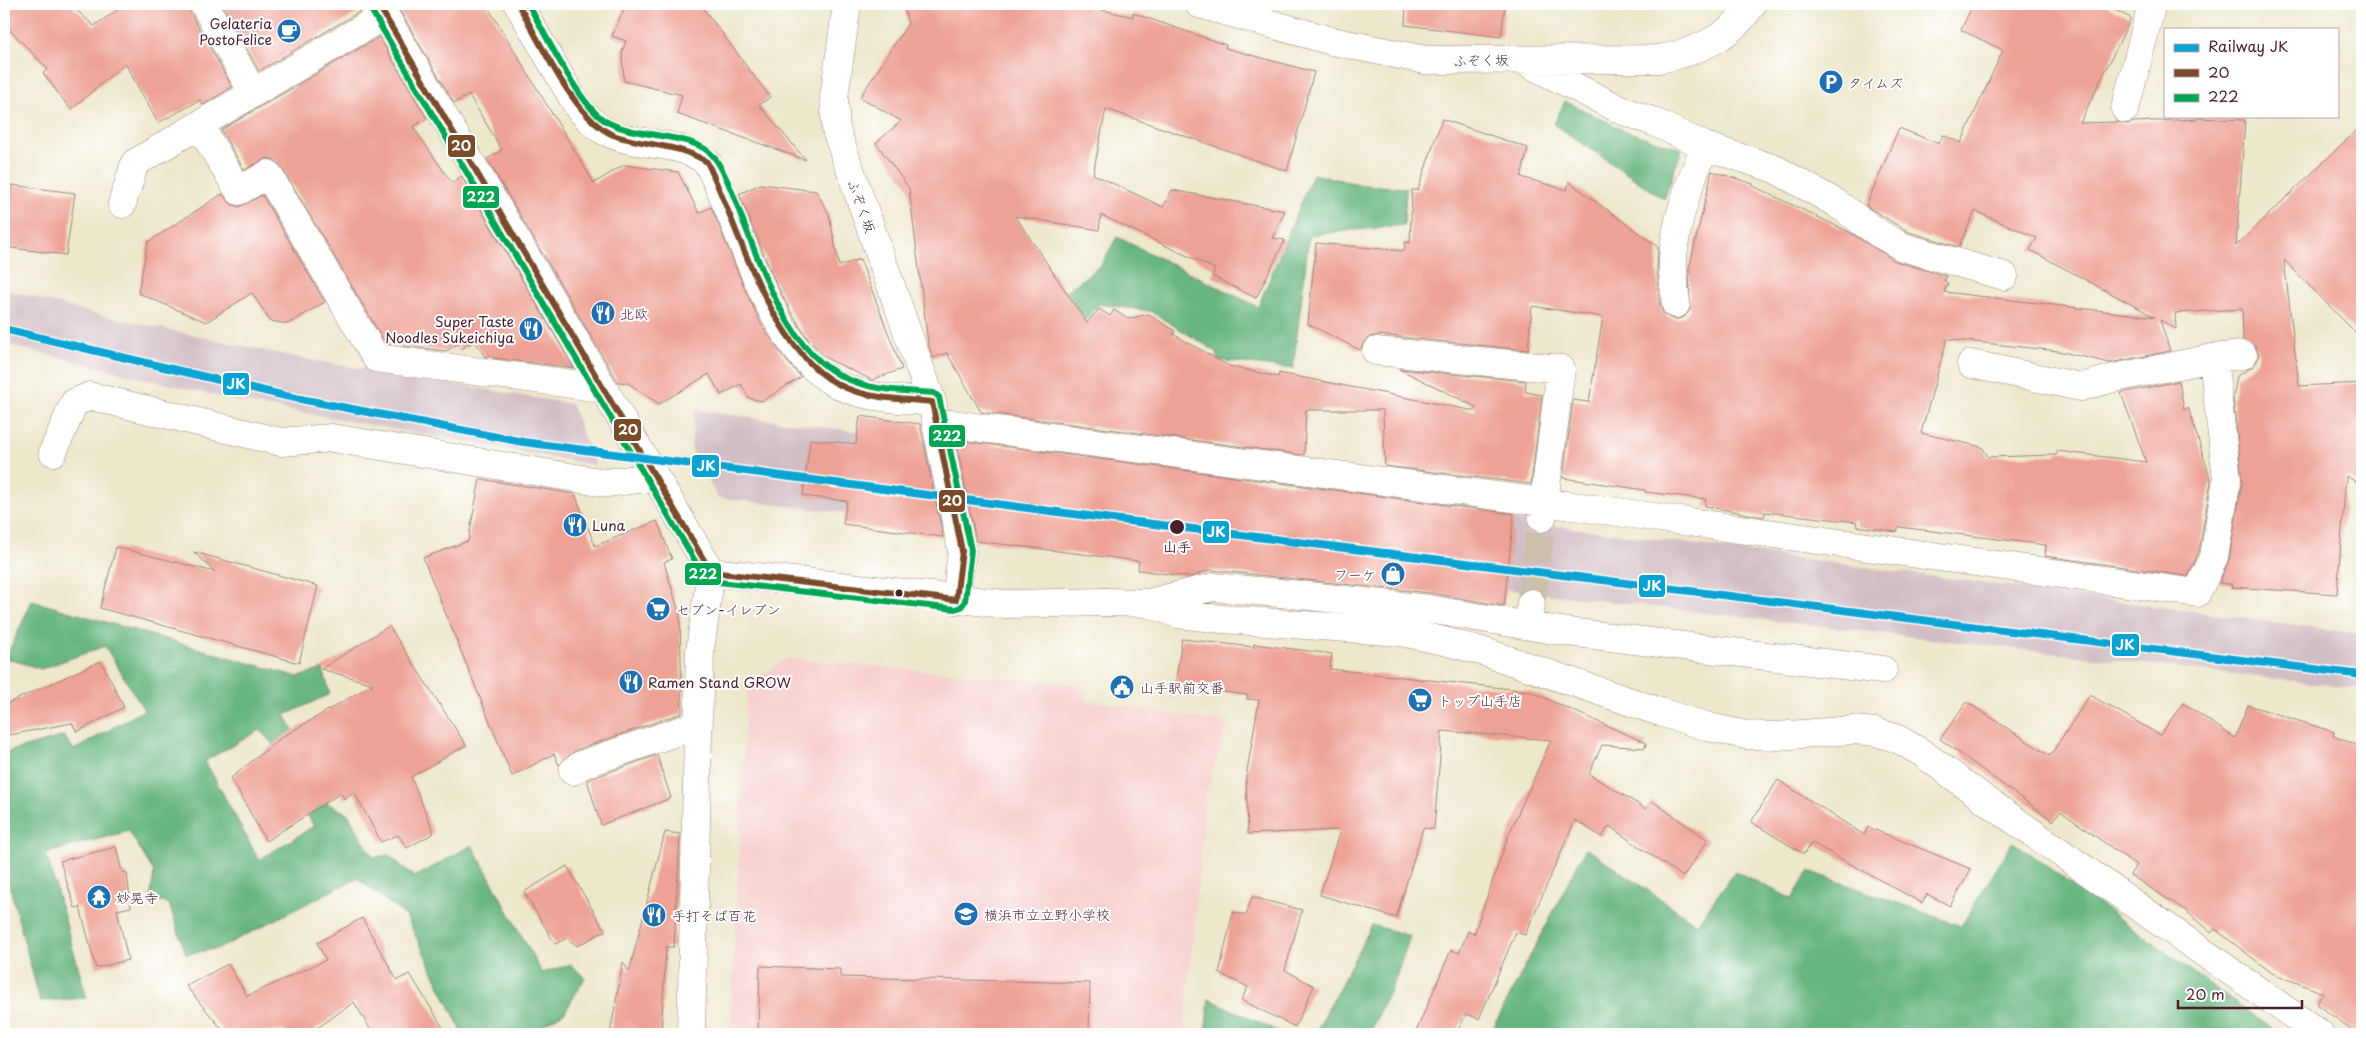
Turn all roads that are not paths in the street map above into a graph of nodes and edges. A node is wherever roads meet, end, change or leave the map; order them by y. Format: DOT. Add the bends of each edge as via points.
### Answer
graph roads {
  1 [pos="204,4"];
  2 [pos="518,4"];
  3 [pos="847,4"];
  4 [pos="1199,4"];
  5 [pos="1752,4"];
  6 [pos="2152,4"];
  7 [pos="381,10"];
  8 [pos="1519,59"];
  9 [pos="253,93"];
  10 [pos="2125,109"];
  11 [pos="199,125"];
  12 [pos="1705,146"];
  13 [pos="122,204"];
  14 [pos="2004,276"];
  15 [pos="1676,304"];
  16 [pos="1376,351"];
  17 [pos="2243,355"];
  18 [pos="2213,358"];
  19 [pos="1970,364"];
  20 [pos="602,388"];
  21 [pos="935,412"];
  22 [pos="53,452"];
  23 [pos="654,477"];
  24 [pos="1543,511"];
  25 [pos="711,572"];
  26 [pos="956,600"];
  27 [pos="1148,603"];
  28 [pos="1882,670"];
  29 [pos="698,724"];
  30 [pos="573,771"];
  31 [pos="691,1034"];
  32 [pos="2320,1034"];
  1 -- 9 [label="street"];
  2 -- 21 [label="street" via="578,107 590,120 630,141 676,146 707,162 775,318 809,364 827,380 845,388"];
  3 -- 21 [label="street, ふぞく坂" via="834,97 836,130"];
  4 -- 8 [label="street, ふぞく坂" via="1386,54 1425,60"];
  5 -- 8 [label="street, ふぞく坂" via="1733,26 1710,44 1685,54 1659,59"];
  6 -- 10 [label="street"];
  7 -- 9 [label="street"];
  7 -- 20 [label="street"];
  8 -- 12 [label="street" via="1586,94"];
  9 -- 11 [label="street"];
  11 -- 13 [label="street" via="135,163"];
  11 -- 20 [label="street" via="238,190 268,174 376,358"];
  12 -- 14 [label="street" via="1775,169 1836,203 1903,247"];
  12 -- 15 [label="street" via="1685,197 1678,228 1673,258"];
  16 -- 24 [label="street" via="1561,369"];
  17 -- 18 [label="street"];
  18 -- 19 [label="street" via="2081,388"];
  18 -- 24 [label="street" via="2227,478 2214,557 2197,594"];
  20 -- 23 [label="street"];
  21 -- 24 [label="street"];
  21 -- 26 [label="street, ふぞく坂" via="962,551"];
  22 -- 23 [label="street" via="74,404 90,396 282,442 332,438 606,483"];
  23 -- 25 [label="street"];
  25 -- 26 [label="street"];
  25 -- 29 [label="street" via="700,650"];
  26 -- 27 [label="street" via="1005,604"];
  27 -- 28 [label="street" via="1213,587 1428,610 1529,614"];
  27 -- 32 [label="street" via="1178,614 1401,632 1444,641 1485,652 1663,714 1746,735 1852,730 1876,732 1898,739"];
  29 -- 30 [label="street" via="581,765"];
  29 -- 31 [label="street"];
}
